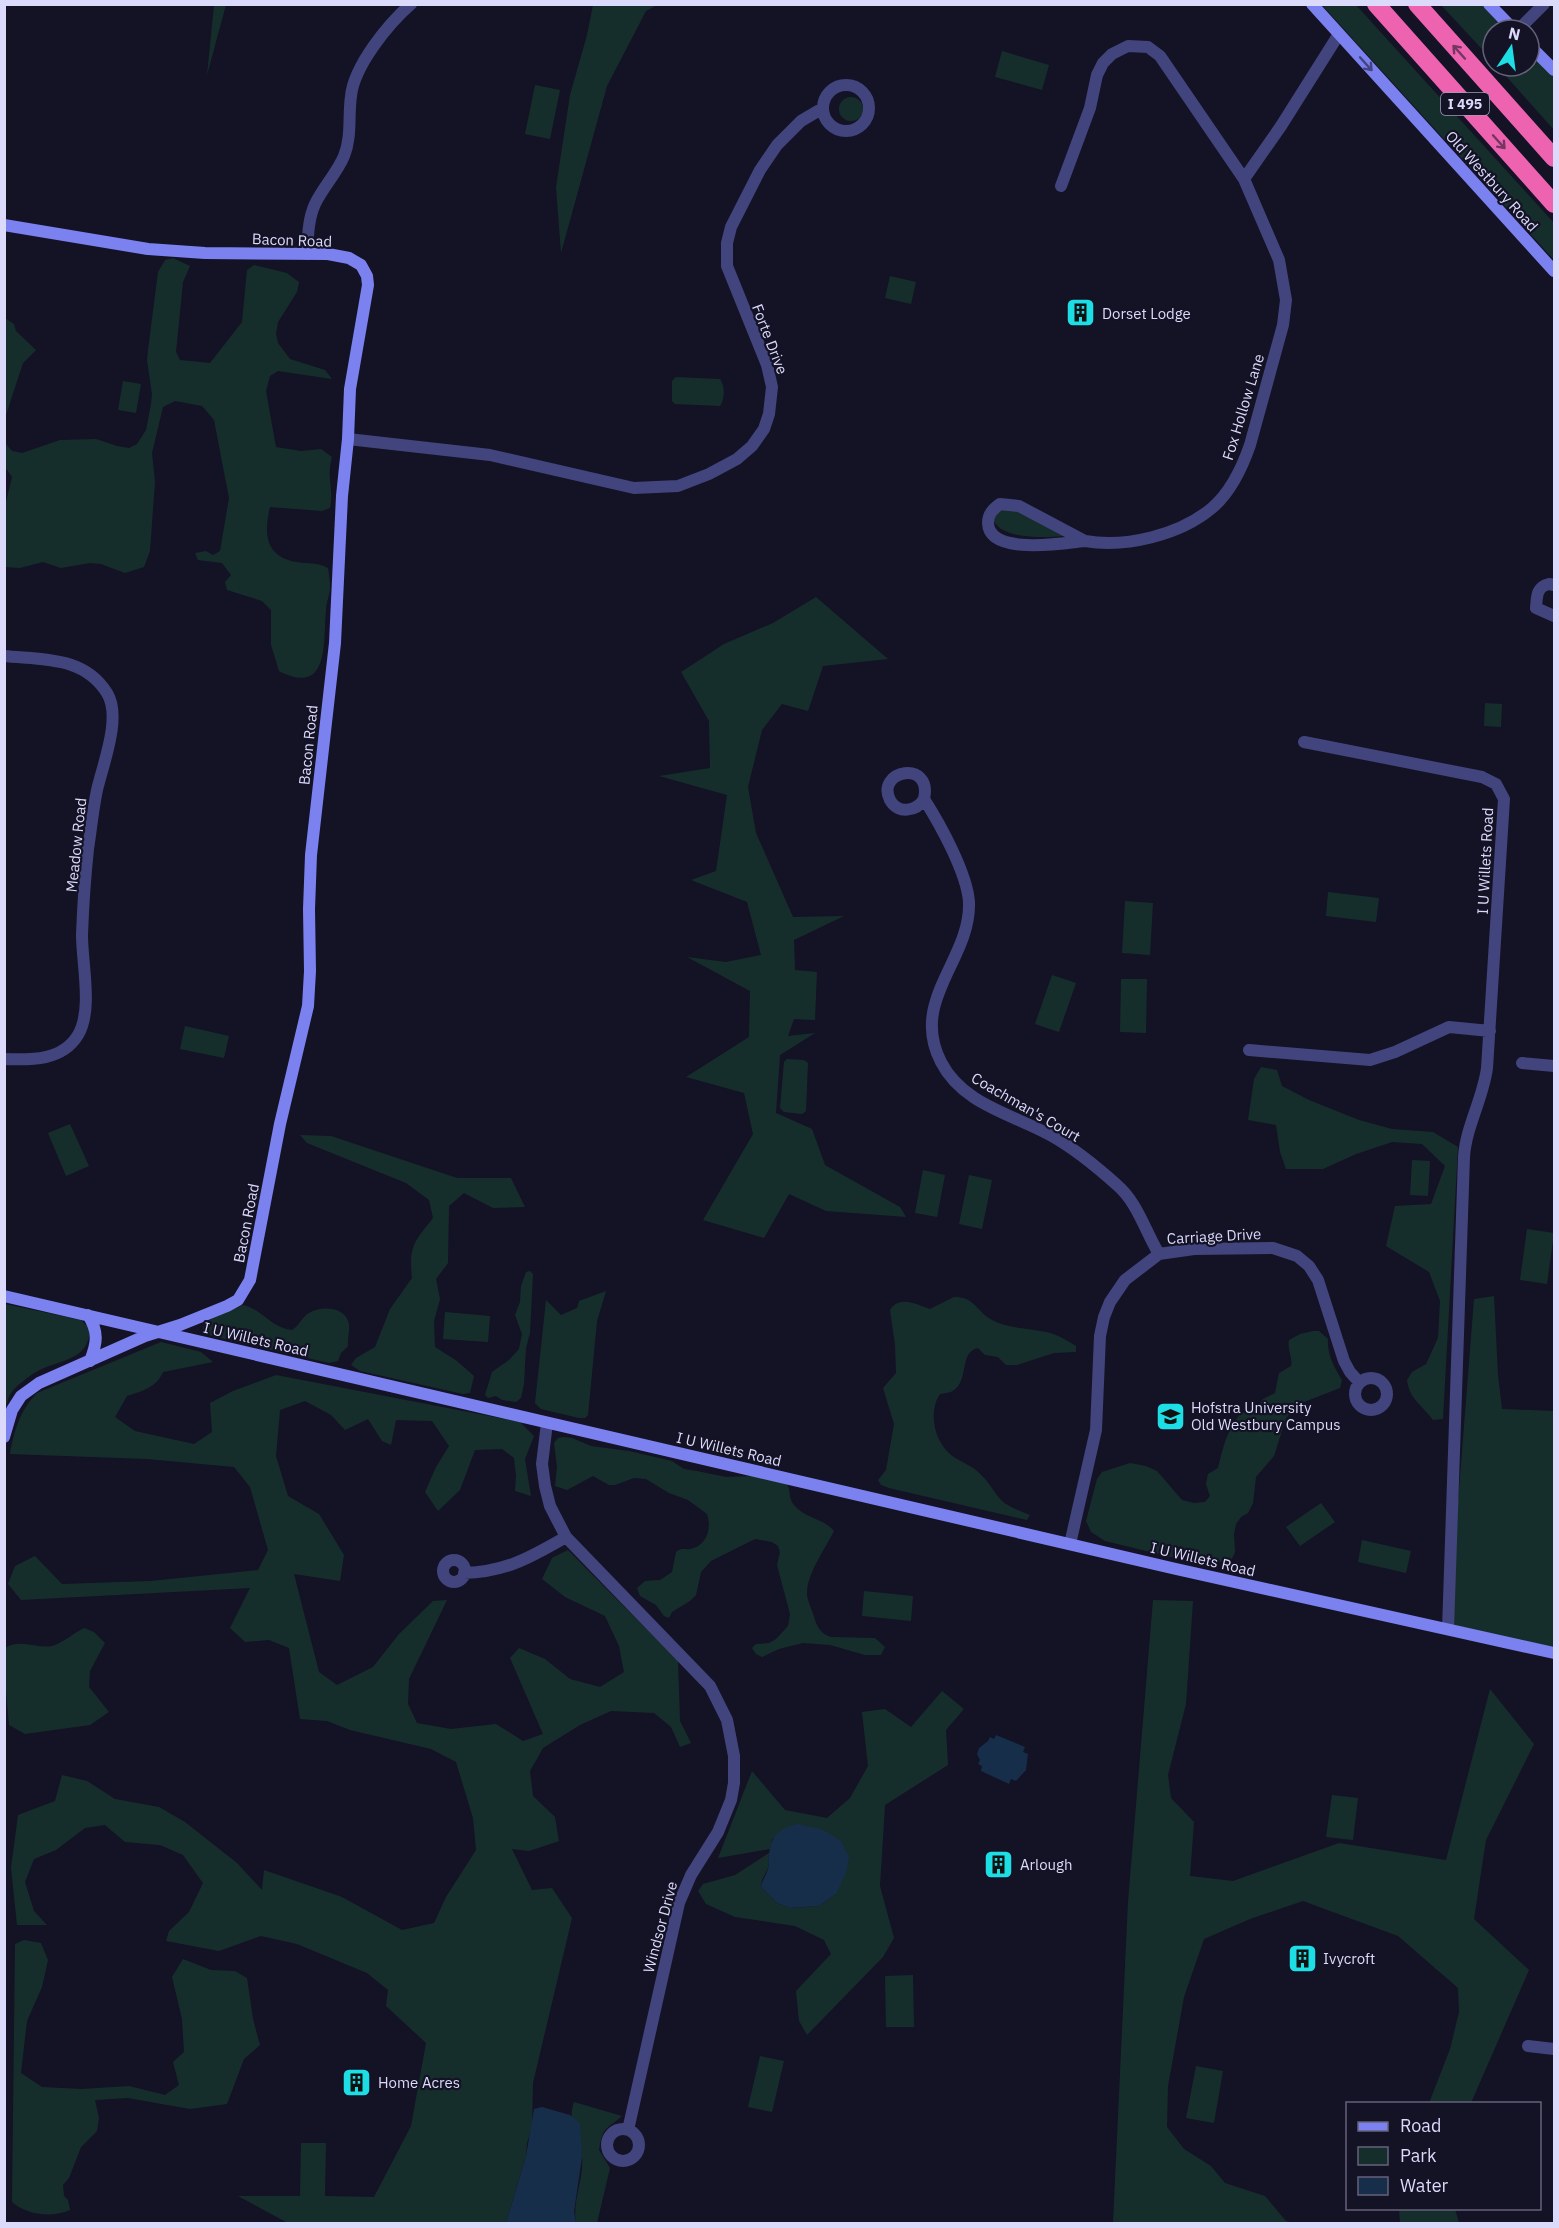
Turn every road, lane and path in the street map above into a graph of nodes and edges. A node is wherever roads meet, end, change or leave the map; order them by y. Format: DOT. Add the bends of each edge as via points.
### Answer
graph roads {
  1 [pos="411,4"];
  2 [pos="1312,4"];
  3 [pos="1376,4"];
  4 [pos="1417,4"];
  5 [pos="1489,4"];
  6 [pos="1544,4"];
  7 [pos="1504,18"];
  8 [pos="1529,18"];
  9 [pos="1339,34"];
  10 [pos="1541,57"];
  11 [pos="1554,70"];
  12 [pos="823,108"];
  13 [pos="1554,158"];
  14 [pos="1244,179"];
  15 [pos="1061,186"];
  16 [pos="1554,204"];
  17 [pos="4,225"];
  18 [pos="306,254"];
  19 [pos="1554,271"];
  20 [pos="348,439"];
  21 [pos="1085,541"];
  22 [pos="1554,585"];
  23 [pos="1554,616"];
  24 [pos="4,656"];
  25 [pos="1304,742"];
  26 [pos="924,799"];
  27 [pos="1490,1030"];
  28 [pos="1249,1050"];
  29 [pos="4,1059"];
  30 [pos="1522,1063"];
  31 [pos="1554,1066"];
  32 [pos="1159,1254"];
  33 [pos="4,1296"];
  34 [pos="88,1315"];
  35 [pos="161,1332"];
  36 [pos="90,1361"];
  37 [pos="1359,1382"];
  38 [pos="547,1423"];
  39 [pos="4,1437"];
  40 [pos="566,1537"];
  41 [pos="1070,1544"];
  42 [pos="464,1573"];
  43 [pos="1448,1629"];
  44 [pos="1554,1653"];
  45 [pos="1528,2046"];
  46 [pos="1554,2049"];
  47 [pos="628,2130"];
  1 -- 18 [label="street" via="355,78 344,155 315,203"];
  2 -- 9 [label="street, Old Westbury Road"];
  3 -- 16 [label="highway, I 495, one-way"];
  13 -- 4 [label="highway, I 495, one-way"];
  5 -- 7 [label="street"];
  6 -- 8 [label="street"];
  9 -- 14 [label="street"];
  9 -- 19 [label="street, Old Westbury Road, one-way"];
  10 -- 11 [label="street"];
  12 -- 20 [label="street, Forte Drive" via="801,121 777,145 760,170 727,243 727,266 772,387 770,414 764,429 737,459 678,486 634,488 490,455"];
  14 -- 15 [label="street, Fox Hollow Lane" via="1160,56 1138,45 1120,48 1103,63"];
  14 -- 21 [label="street, Fox Hollow Lane" via="1279,260 1286,300 1283,325 1244,462 1212,508 1185,525 1154,537 1108,543"];
  17 -- 18 [label="street, Bacon Road" via="147,249"];
  18 -- 20 [label="street, Bacon Road" via="349,258 361,265 367,276 368,292 350,389"];
  20 -- 35 [label="street, Bacon Road" via="335,643 311,855 308,1006 291,1071 259,1240 250,1281 238,1300"];
  21 -- 21 [label="street, Fox Hollow Lane" via="1019,506 1000,504 989,518 991,534 1008,543"];
  22 -- 23 [label="street" via="1539,589 1536,608"];
  24 -- 29 [label="street, Meadow Road" via="85,669 108,695 112,727 88,850 82,935 86,1005 83,1023 71,1043 54,1055 44,1059"];
  25 -- 27 [label="street, I U Willets Road" via="1472,775 1500,789 1504,806"];
  26 -- 32 [label="street, Coachman's Court" via="961,872 969,904 965,932 933,1010 933,1036 941,1061 971,1097 1051,1136 1117,1185 1135,1207"];
  27 -- 28 [label="street" via="1449,1027 1370,1060"];
  27 -- 43 [label="street, I U Willets Road" via="1483,1090 1464,1156"];
  30 -- 31 [label="street"];
  32 -- 37 [label="street, Carriage Drive" via="1194,1249 1273,1248 1296,1256 1318,1280 1344,1361"];
  32 -- 41 [label="street, Carriage Drive" via="1125,1280 1104,1317 1096,1430"];
  33 -- 34 [label="street, I U Willets Road"];
  34 -- 35 [label="street, I U Willets Road"];
  34 -- 36 [label="street" via="97,1338"];
  35 -- 36 [label="street, Bacon Road"];
  35 -- 38 [label="street, I U Willets Road"];
  36 -- 39 [label="street, Bacon Road" via="39,1383 21,1396"];
  38 -- 40 [label="street, Windsor Drive" via="542,1464 545,1486"];
  38 -- 41 [label="street, I U Willets Road"];
  40 -- 42 [label="street" via="514,1565"];
  40 -- 47 [label="street, Windsor Drive" via="710,1686 727,1720 734,1756 734,1783 725,1817 679,1903"];
  41 -- 43 [label="street, I U Willets Road"];
  43 -- 44 [label="street, I U Willets Road"];
  45 -- 46 [label="street"];
}
